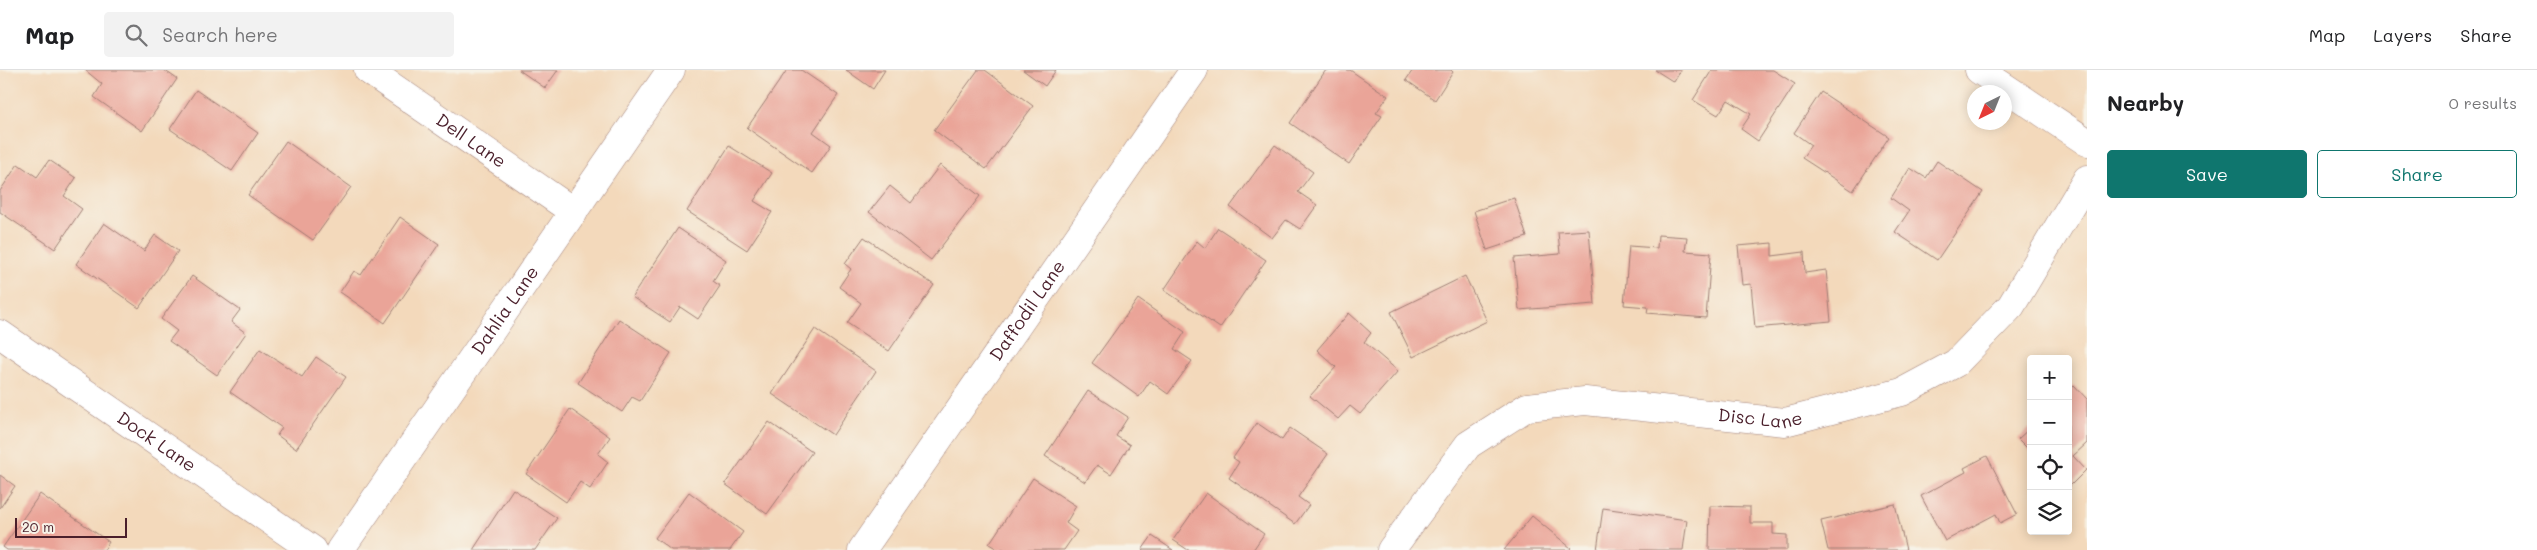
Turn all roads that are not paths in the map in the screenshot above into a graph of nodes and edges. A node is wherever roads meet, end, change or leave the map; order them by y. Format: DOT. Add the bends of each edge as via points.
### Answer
graph roads {
  1 [pos="368,70"];
  2 [pos="671,70"];
  3 [pos="1194,70"];
  4 [pos="1979,70"];
  5 [pos="2087,142"];
  6 [pos="2087,179"];
  7 [pos="574,212"];
  8 [pos="0,334"];
  9 [pos="313,550"];
  10 [pos="340,550"];
  11 [pos="862,550"];
  12 [pos="1391,550"];
  1 -- 7 [label="street, Dell Lane"];
  2 -- 7 [label="street, Dahlia Lane"];
  3 -- 11 [label="street, Daffodil Lane"];
  4 -- 5 [label="street"];
  6 -- 12 [label="street, Disc Lane" via="2011,306 1956,363 1902,392 1785,422 1585,401 1527,407 1468,445"];
  7 -- 10 [label="street, Dahlia Lane"];
  8 -- 9 [label="street, Dock Lane"];
}
